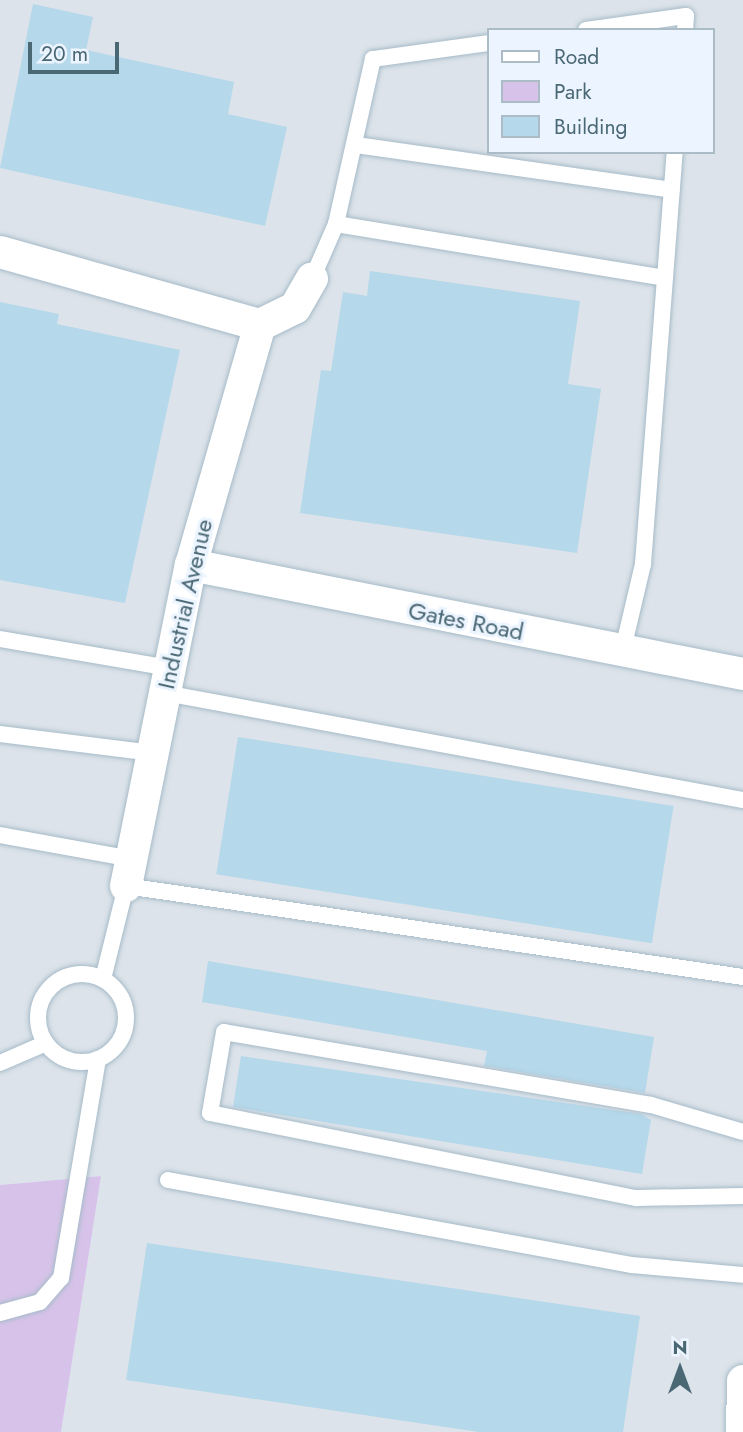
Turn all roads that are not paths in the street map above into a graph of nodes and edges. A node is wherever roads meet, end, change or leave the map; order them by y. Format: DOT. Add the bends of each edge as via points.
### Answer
graph roads {
  1 [pos="600,28"];
  2 [pos="685,28"];
  3 [pos="488,43"];
  4 [pos="356,145"];
  5 [pos="675,154"];
  6 [pos="672,190"];
  7 [pos="336,225"];
  8 [pos="0,252"];
  9 [pos="665,278"];
  10 [pos="312,279"];
  11 [pos="260,325"];
  12 [pos="191,565"];
  13 [pos="0,639"];
  14 [pos="622,653"];
  15 [pos="743,674"];
  16 [pos="167,681"];
  17 [pos="0,734"];
  18 [pos="153,752"];
  19 [pos="743,800"];
  20 [pos="0,835"];
  21 [pos="129,872"];
  22 [pos="743,977"];
  23 [pos="103,979"];
  24 [pos="46,1043"];
  25 [pos="97,1059"];
  26 [pos="0,1063"];
  27 [pos="743,1132"];
  28 [pos="168,1180"];
  29 [pos="743,1196"];
  30 [pos="743,1275"];
  31 [pos="0,1313"];
  32 [pos="743,1381"];
  33 [pos="742,1431"];
  1 -- 2 [label="lane" via="686,16"];
  3 -- 4 [label="lane" via="373,59"];
  4 -- 6 [label="lane"];
  4 -- 7 [label="lane"];
  5 -- 6 [label="lane"];
  6 -- 9 [label="lane"];
  7 -- 9 [label="lane"];
  7 -- 10 [label="lane"];
  8 -- 11 [label="street"];
  9 -- 14 [label="lane" via="643,564"];
  10 -- 11 [label="street" via="295,308"];
  11 -- 12 [label="street, Industrial Avenue"];
  12 -- 14 [label="street, Gates Road"];
  12 -- 16 [label="street, Industrial Avenue"];
  13 -- 16 [label="lane"];
  14 -- 15 [label="street, Gates Road"];
  16 -- 18 [label="street, Industrial Avenue"];
  16 -- 19 [label="lane"];
  17 -- 18 [label="lane"];
  18 -- 21 [label="street, Industrial Avenue"];
  20 -- 21 [label="lane"];
  21 -- 22 [label="lane"];
  21 -- 23 [label="lane"];
  23 -- 24 [label="lane" via="74,974 49,989 38,1015"];
  23 -- 25 [label="lane" via="122,1000 125,1028"];
  24 -- 25 [label="lane" via="69,1060"];
  24 -- 26 [label="lane"];
  25 -- 31 [label="lane" via="61,1278 40,1302 11,1315"];
  27 -- 29 [label="lane" via="651,1105 224,1032 210,1113 637,1198"];
  28 -- 30 [label="lane" via="632,1265"];
  32 -- 33 [label="street"];
}
